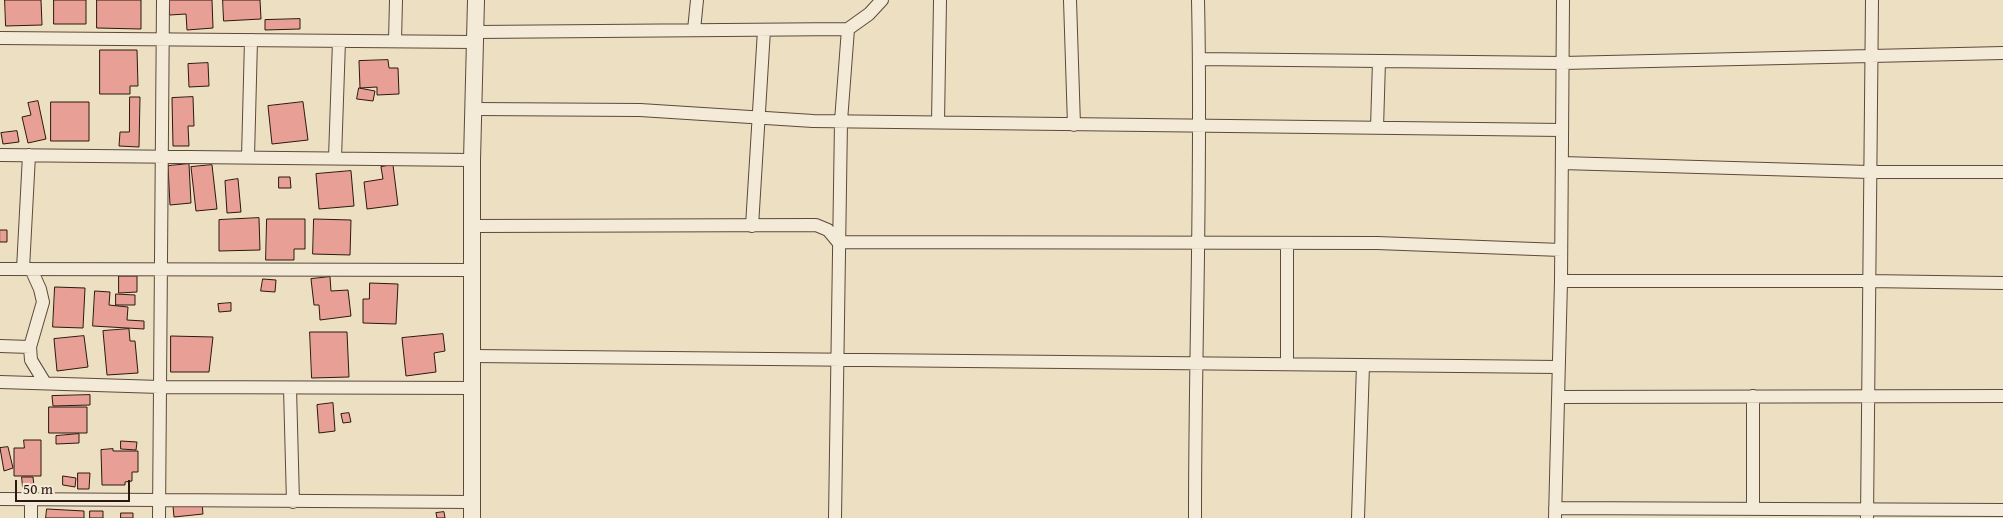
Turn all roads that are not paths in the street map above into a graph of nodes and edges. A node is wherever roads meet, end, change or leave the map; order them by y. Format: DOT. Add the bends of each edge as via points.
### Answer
graph roads {
  1 [pos="163,0"];
  2 [pos="396,0"];
  3 [pos="476,0"];
  4 [pos="696,0"];
  5 [pos="882,0"];
  6 [pos="940,0"];
  7 [pos="1070,0"];
  8 [pos="1198,0"];
  9 [pos="1562,0"];
  10 [pos="1872,0"];
  11 [pos="848,29"];
  12 [pos="694,30"];
  13 [pos="764,30"];
  14 [pos="475,37"];
  15 [pos="0,38"];
  16 [pos="163,40"];
  17 [pos="251,40"];
  18 [pos="339,41"];
  19 [pos="395,41"];
  20 [pos="2003,53"];
  21 [pos="1872,56"];
  22 [pos="1199,59"];
  23 [pos="1379,61"];
  24 [pos="1563,63"];
  25 [pos="474,109"];
  26 [pos="757,117"];
  27 [pos="842,121"];
  28 [pos="938,122"];
  29 [pos="1074,125"];
  30 [pos="1200,126"];
  31 [pos="1377,128"];
  32 [pos="1562,130"];
  33 [pos="0,155"];
  34 [pos="28,155"];
  35 [pos="162,156"];
  36 [pos="248,157"];
  37 [pos="335,158"];
  38 [pos="472,160"];
  39 [pos="1562,162"];
  40 [pos="1869,172"];
  41 [pos="2003,172"];
  42 [pos="473,226"];
  43 [pos="752,226"];
  44 [pos="838,242"];
  45 [pos="1198,243"];
  46 [pos="1287,243"];
  47 [pos="1561,250"];
  48 [pos="0,269"];
  49 [pos="27,269"];
  50 [pos="161,269"];
  51 [pos="472,270"];
  52 [pos="1561,281"];
  53 [pos="1868,281"];
  54 [pos="2003,283"];
  55 [pos="0,346"];
  56 [pos="30,347"];
  57 [pos="473,356"];
  58 [pos="838,360"];
  59 [pos="1195,364"];
  60 [pos="1287,364"];
  61 [pos="1363,365"];
  62 [pos="1558,367"];
  63 [pos="0,382"];
  64 [pos="45,384"];
  65 [pos="160,387"];
  66 [pos="290,388"];
  67 [pos="473,388"];
  68 [pos="1867,395"];
  69 [pos="1754,396"];
  70 [pos="2003,396"];
  71 [pos="1558,397"];
  72 [pos="0,499"];
  73 [pos="31,499"];
  74 [pos="159,501"];
  75 [pos="293,502"];
  76 [pos="1753,508"];
  77 [pos="472,510"];
  78 [pos="2003,510"];
  79 [pos="1555,513"];
  80 [pos="1867,513"];
  81 [pos="31,518"];
  82 [pos="159,518"];
  83 [pos="834,518"];
  84 [pos="1195,518"];
  85 [pos="1358,518"];
  1 -- 16 [label="street"];
  2 -- 19 [label="street"];
  3 -- 14 [label="street"];
  4 -- 12 [label="street"];
  5 -- 11 [label="street" via="870,14"];
  6 -- 28 [label="street"];
  7 -- 29 [label="street"];
  8 -- 22 [label="street"];
  9 -- 24 [label="street"];
  10 -- 21 [label="street"];
  11 -- 13 [label="street"];
  11 -- 27 [label="street"];
  12 -- 13 [label="street"];
  12 -- 14 [label="street"];
  13 -- 26 [label="street"];
  14 -- 19 [label="street"];
  14 -- 25 [label="street"];
  15 -- 16 [label="street"];
  16 -- 17 [label="street"];
  16 -- 35 [label="street"];
  17 -- 18 [label="street"];
  17 -- 36 [label="street"];
  18 -- 19 [label="street"];
  18 -- 37 [label="street"];
  20 -- 21 [label="street"];
  21 -- 24 [label="street"];
  21 -- 40 [label="street"];
  22 -- 23 [label="street"];
  22 -- 30 [label="street"];
  23 -- 24 [label="street"];
  23 -- 31 [label="street"];
  24 -- 32 [label="street"];
  25 -- 26 [label="street" via="640,110"];
  25 -- 38 [label="street"];
  26 -- 27 [label="street"];
  26 -- 43 [label="street"];
  27 -- 28 [label="street"];
  27 -- 44 [label="street"];
  28 -- 29 [label="street"];
  29 -- 30 [label="street"];
  30 -- 31 [label="street"];
  30 -- 45 [label="street"];
  31 -- 32 [label="street"];
  32 -- 39 [label="street"];
  33 -- 34 [label="street"];
  34 -- 35 [label="street"];
  34 -- 49 [label="street"];
  35 -- 36 [label="street"];
  35 -- 50 [label="street"];
  36 -- 37 [label="street"];
  37 -- 38 [label="street"];
  38 -- 42 [label="street"];
  39 -- 40 [label="street"];
  39 -- 47 [label="street"];
  40 -- 41 [label="street"];
  40 -- 53 [label="street"];
  42 -- 43 [label="street"];
  42 -- 51 [label="street"];
  43 -- 44 [label="street" via="816,226 828,230"];
  44 -- 45 [label="street"];
  44 -- 58 [label="street"];
  45 -- 46 [label="street"];
  45 -- 59 [label="street"];
  46 -- 47 [label="street"];
  46 -- 60 [label="street"];
  47 -- 52 [label="street"];
  48 -- 49 [label="street"];
  49 -- 50 [label="street"];
  49 -- 56 [label="street" via="40,289 43,302"];
  50 -- 51 [label="street"];
  50 -- 65 [label="street"];
  51 -- 57 [label="street"];
  52 -- 53 [label="street"];
  52 -- 62 [label="street"];
  53 -- 54 [label="street"];
  53 -- 68 [label="street"];
  55 -- 56 [label="street"];
  56 -- 64 [label="street" via="31,360"];
  57 -- 58 [label="street"];
  57 -- 67 [label="street"];
  58 -- 59 [label="street"];
  58 -- 83 [label="street"];
  59 -- 60 [label="street"];
  59 -- 84 [label="street"];
  60 -- 61 [label="street"];
  61 -- 62 [label="street"];
  61 -- 85 [label="street"];
  62 -- 71 [label="street"];
  63 -- 64 [label="street"];
  64 -- 65 [label="street"];
  65 -- 66 [label="street"];
  65 -- 74 [label="street"];
  66 -- 67 [label="street"];
  66 -- 75 [label="street"];
  67 -- 77 [label="street"];
  68 -- 69 [label="street"];
  68 -- 70 [label="street"];
  68 -- 80 [label="street"];
  69 -- 71 [label="street"];
  69 -- 76 [label="street"];
  71 -- 79 [label="street"];
  72 -- 73 [label="street"];
  73 -- 74 [label="street"];
  73 -- 81 [label="street"];
  74 -- 75 [label="street"];
  74 -- 82 [label="street"];
  75 -- 77 [label="street"];
  76 -- 79 [label="street"];
  76 -- 80 [label="street"];
  78 -- 80 [label="street"];
}
